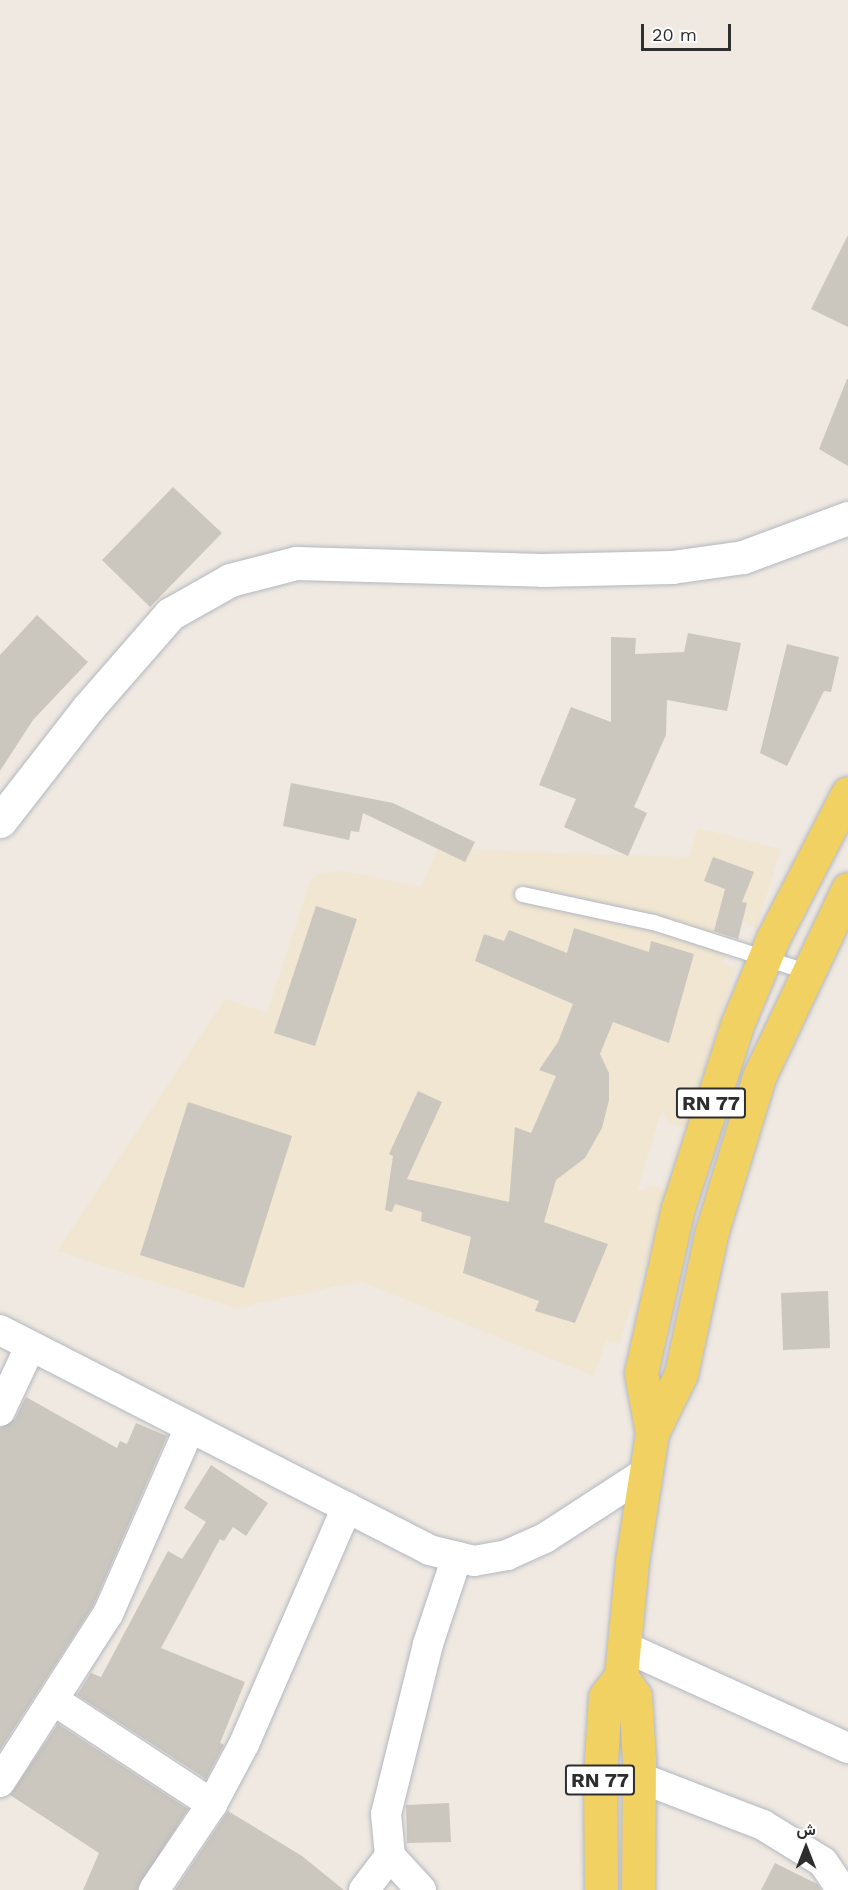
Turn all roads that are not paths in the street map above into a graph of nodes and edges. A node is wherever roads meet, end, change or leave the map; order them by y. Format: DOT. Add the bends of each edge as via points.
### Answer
graph roads {
  1 [pos="848,518"];
  2 [pos="848,793"];
  3 [pos="0,821"];
  4 [pos="848,889"];
  5 [pos="522,894"];
  6 [pos="765,958"];
  7 [pos="806,971"];
  8 [pos="0,1330"];
  9 [pos="30,1347"];
  10 [pos="0,1411"];
  11 [pos="190,1427"];
  12 [pos="652,1434"];
  13 [pos="645,1473"];
  14 [pos="347,1507"];
  15 [pos="457,1557"];
  16 [pos="623,1661"];
  17 [pos="55,1701"];
  18 [pos="848,1748"];
  19 [pos="638,1777"];
  20 [pos="0,1782"];
  21 [pos="212,1804"];
  22 [pos="390,1856"];
  23 [pos="154,1890"];
  24 [pos="364,1890"];
  25 [pos="421,1890"];
  26 [pos="601,1890"];
  27 [pos="638,1890"];
  28 [pos="842,1890"];
  1 -- 3 [label="main road" via="743,557 672,567 542,570 296,563 230,580 171,614 88,708"];
  2 -- 6 [label="main road, RN 77"];
  4 -- 7 [label="main road, RN 77"];
  5 -- 6 [label="lane" via="652,922"];
  6 -- 7 [label="lane"];
  6 -- 12 [label="main road, RN 77" via="737,1025 678,1208 640,1373"];
  7 -- 12 [label="main road, RN 77" via="759,1077 712,1231 681,1374"];
  8 -- 9 [label="street"];
  9 -- 10 [label="street"];
  9 -- 11 [label="street"];
  11 -- 14 [label="street"];
  11 -- 17 [label="street" via="108,1614"];
  12 -- 13 [label="main road, RN 77"];
  13 -- 15 [label="street" via="545,1538 517,1551 474,1561"];
  13 -- 16 [label="main road, RN 77"];
  14 -- 15 [label="street" via="429,1550"];
  14 -- 21 [label="street" via="244,1744"];
  15 -- 22 [label="street" via="428,1644 386,1814"];
  16 -- 18 [label="street"];
  16 -- 19 [label="main road" via="634,1696"];
  16 -- 26 [label="main road, RN 77" via="605,1696 600,1775"];
  17 -- 20 [label="street"];
  17 -- 21 [label="street"];
  19 -- 27 [label="main road"];
  19 -- 28 [label="street" via="763,1825 823,1862"];
  21 -- 23 [label="street"];
  22 -- 24 [label="street"];
  22 -- 25 [label="street"];
}
